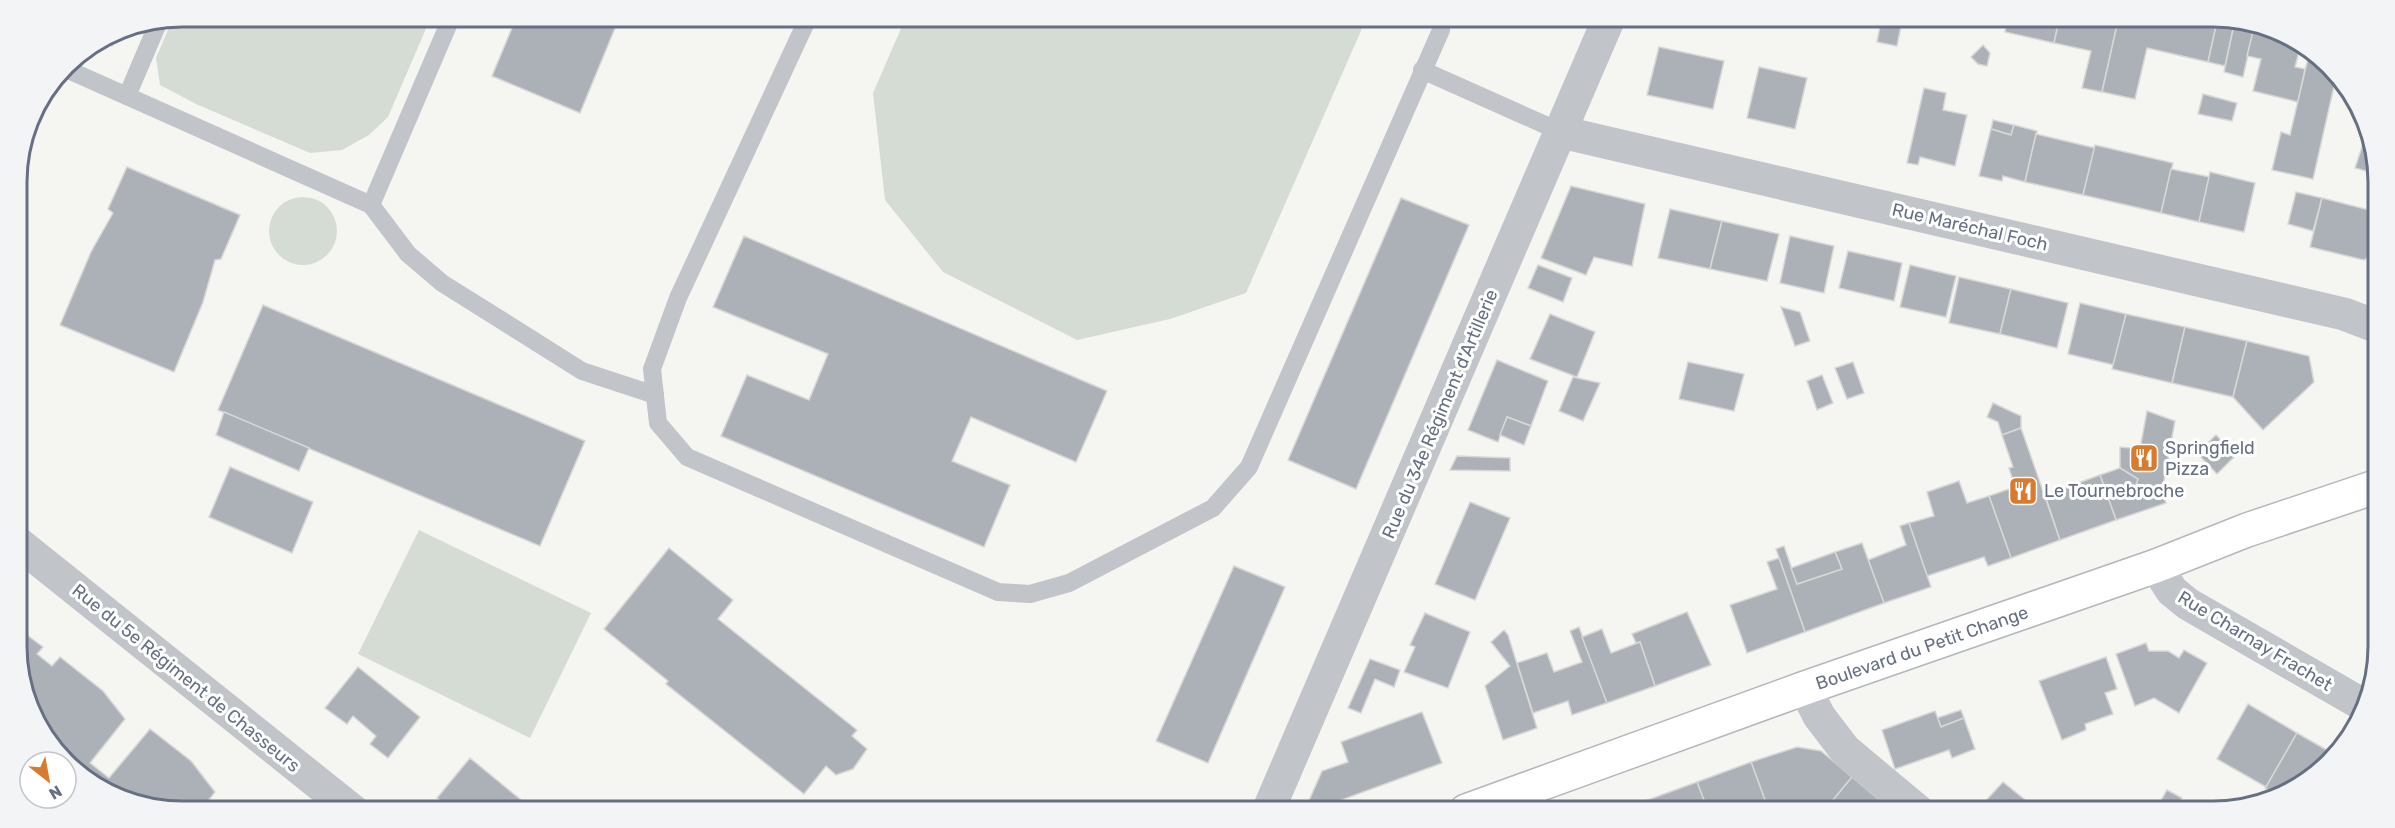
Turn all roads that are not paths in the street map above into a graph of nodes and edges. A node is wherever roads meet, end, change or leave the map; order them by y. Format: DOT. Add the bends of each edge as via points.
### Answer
graph roads {
  1 [pos="448,27"];
  2 [pos="804,27"];
  3 [pos="1605,27"];
  4 [pos="155,29"];
  5 [pos="1441,30"];
  6 [pos="1422,70"];
  7 [pos="73,72"];
  8 [pos="127,96"];
  9 [pos="1561,132"];
  10 [pos="371,205"];
  11 [pos="2368,323"];
  12 [pos="655,395"];
  13 [pos="2368,489"];
  14 [pos="27,550"];
  15 [pos="2156,566"];
  16 [pos="1805,688"];
  17 [pos="2358,702"];
  18 [pos="338,801"];
  19 [pos="1272,801"];
  20 [pos="1494,801"];
  21 [pos="1906,801"];
  1 -- 10 [label="lane"];
  2 -- 12 [label="lane" via="678,298 652,369"];
  3 -- 9 [label="street, Rue du 34e Régiment d'Artillerie"];
  4 -- 8 [label="lane"];
  5 -- 6 [label="lane"];
  6 -- 9 [label="lane"];
  6 -- 12 [label="lane" via="1249,467 1213,508 1069,583 1030,594 998,592 687,457 658,423"];
  7 -- 8 [label="lane"];
  8 -- 10 [label="lane"];
  9 -- 11 [label="street, Rue Maréchal Foch" via="2344,314"];
  9 -- 19 [label="street, Rue du 34e Régiment d'Artillerie"];
  10 -- 12 [label="lane" via="408,254 442,284 582,371"];
  13 -- 15 [label="main road, Boulevard du Petit Change"];
  14 -- 18 [label="street, Rue du 5e Régiment de Chasseurs"];
  15 -- 16 [label="main road, Boulevard du Petit Change"];
  15 -- 17 [label="street, Rue Charnay Frachet" via="2172,591 2188,604"];
  16 -- 20 [label="main road, Boulevard du Petit Change"];
  16 -- 21 [label="street" via="1819,716 1845,750"];
}
